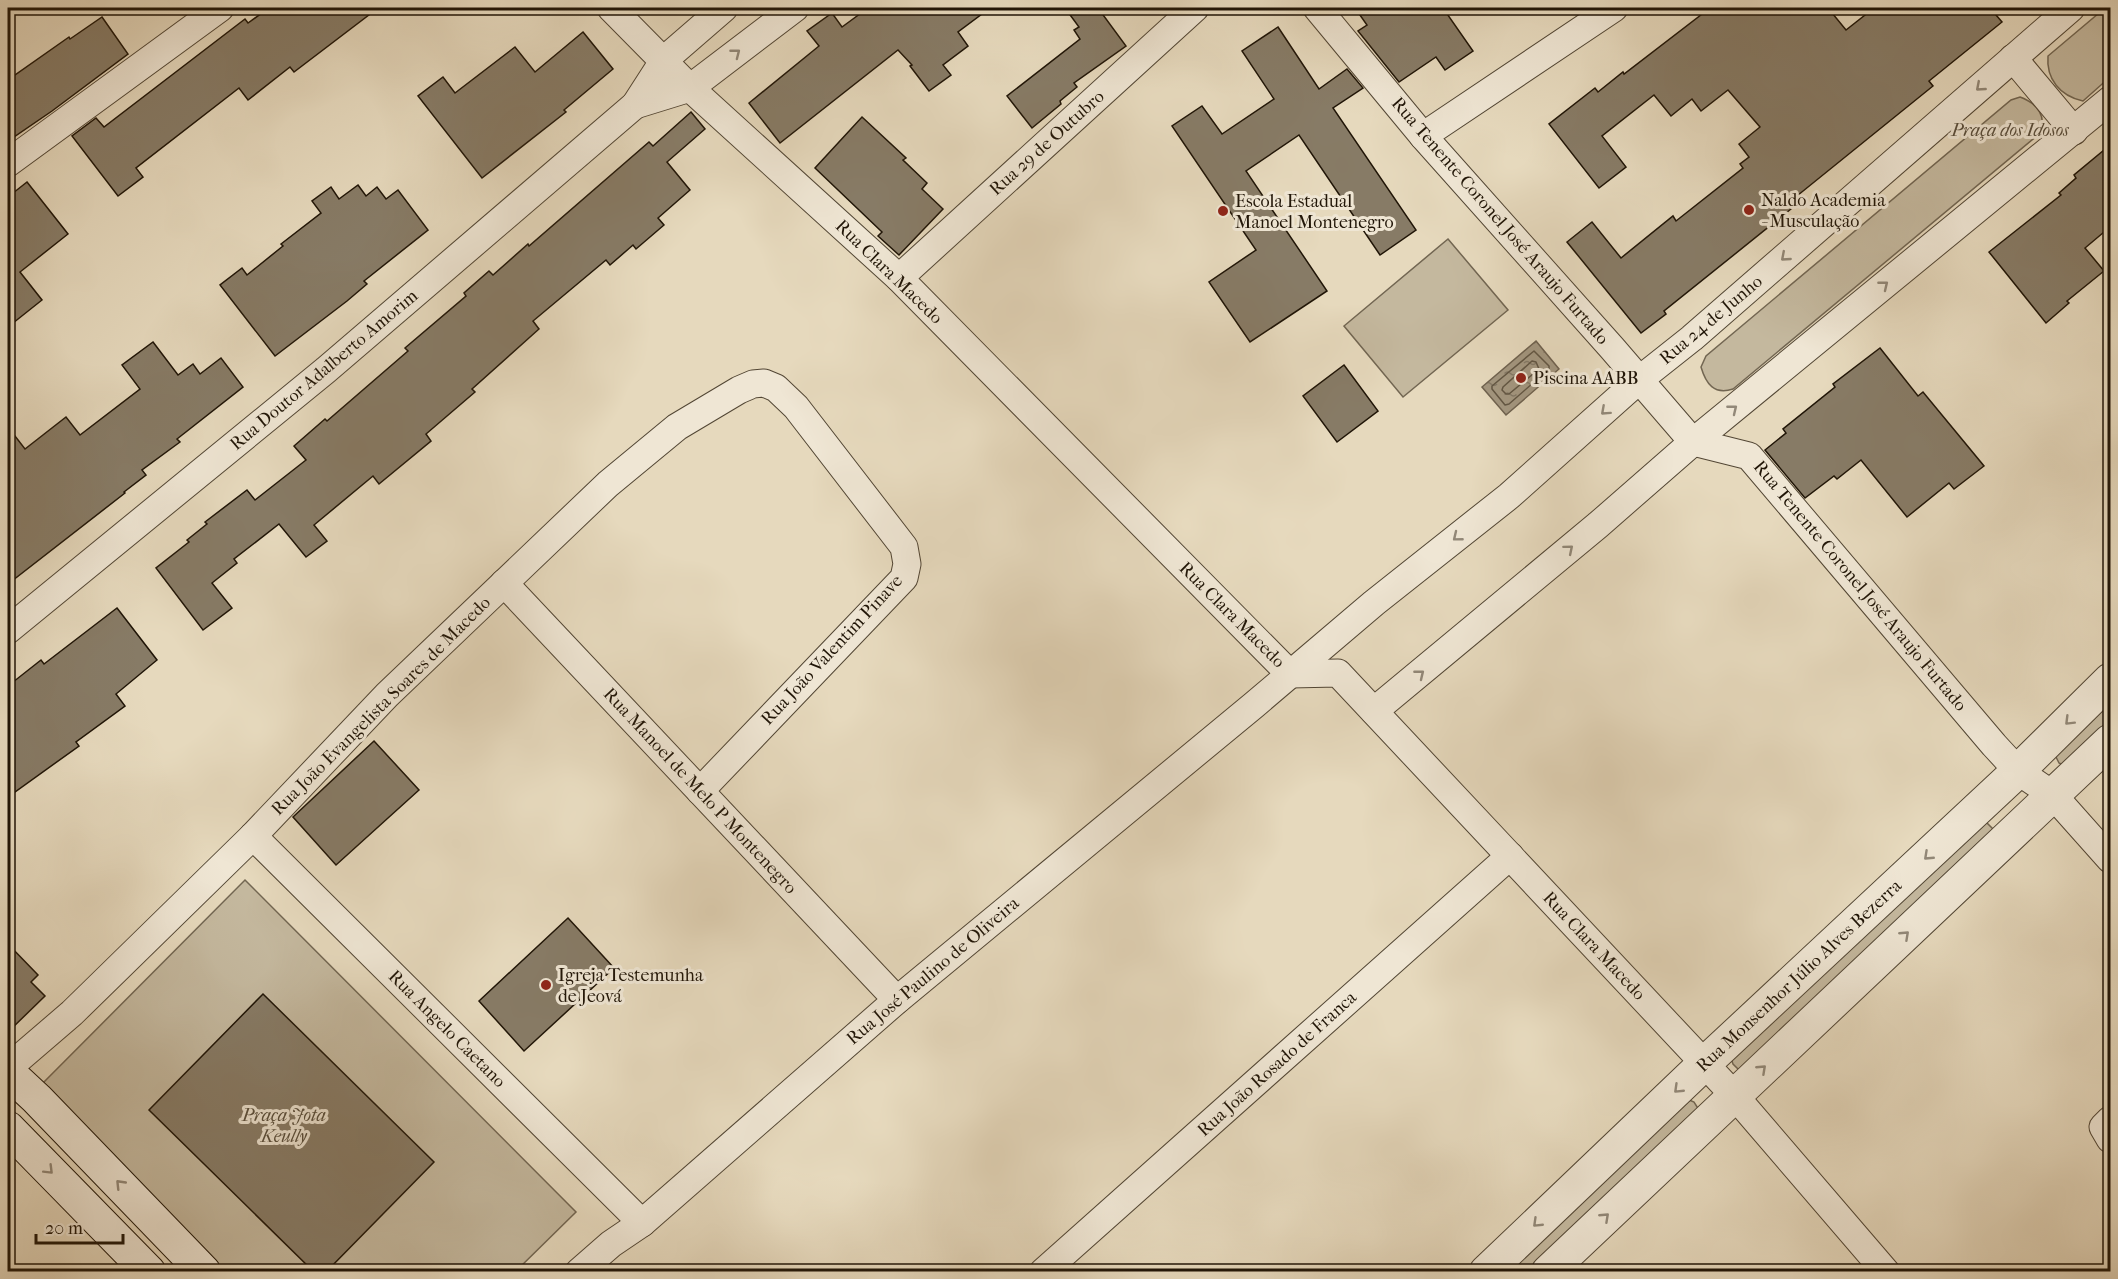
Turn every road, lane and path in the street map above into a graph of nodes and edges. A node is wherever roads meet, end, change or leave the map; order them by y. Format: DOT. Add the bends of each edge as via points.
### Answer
graph roads {
  1 [pos="220,8"];
  2 [pos="611,8"];
  3 [pos="724,8"];
  4 [pos="795,8"];
  5 [pos="1195,8"];
  6 [pos="1317,8"];
  7 [pos="1614,8"];
  8 [pos="2071,8"];
  9 [pos="2013,58"];
  10 [pos="664,60"];
  11 [pos="690,88"];
  12 [pos="2110,100"];
  13 [pos="635,105"];
  14 [pos="2074,131"];
  15 [pos="1424,136"];
  16 [pos="8,162"];
  17 [pos="899,278"];
  18 [pos="1639,380"];
  19 [pos="776,388"];
  20 [pos="1693,442"];
  21 [pos="504,583"];
  22 [pos="8,630"];
  23 [pos="1290,674"];
  24 [pos="2110,680"];
  25 [pos="1374,711"];
  26 [pos="2110,741"];
  27 [pos="2018,771"];
  28 [pos="700,790"];
  29 [pos="2053,795"];
  30 [pos="253,836"];
  31 [pos="1510,856"];
  32 [pos="2110,858"];
  33 [pos="897,1000"];
  34 [pos="1705,1063"];
  35 [pos="8,1070"];
  36 [pos="1734,1095"];
  37 [pos="2110,1120"];
  38 [pos="8,1128"];
  39 [pos="2110,1139"];
  40 [pos="642,1223"];
  41 [pos="149,1272"];
  42 [pos="204,1272"];
  43 [pos="579,1272"];
  44 [pos="1043,1272"];
  45 [pos="1486,1272"];
  46 [pos="1548,1272"];
  47 [pos="1886,1272"];
  1 -- 16 [label="street"];
  2 -- 10 [label="street, Rua Clara Macedo"];
  3 -- 10 [label="street, Rua Doutor Adalberto Amorim"];
  11 -- 4 [label="street, Rua Doutor Adalberto Amorim, one-way"];
  5 -- 17 [label="street, Rua 29 de Outubro"];
  6 -- 15 [label="street, Rua Tenente Coronel José Araujo Furtado"];
  7 -- 15 [label="street"];
  8 -- 9 [label="street, Rua 24 de Junho"];
  9 -- 14 [label="street"];
  9 -- 18 [label="street, Rua 24 de Junho, one-way"];
  10 -- 11 [label="street, Rua Clara Macedo"];
  10 -- 13 [label="street, Rua Doutor Adalberto Amorim"];
  11 -- 13 [label="street, Rua Doutor Adalberto Amorim"];
  11 -- 17 [label="street, Rua Clara Macedo"];
  12 -- 14 [label="street"];
  13 -- 22 [label="street, Rua Doutor Adalberto Amorim" via="326,370"];
  20 -- 14 [label="street, one-way"];
  15 -- 18 [label="street, Rua Tenente Coronel José Araujo Furtado"];
  17 -- 23 [label="street, Rua Clara Macedo"];
  18 -- 20 [label="street, Rua Tenente Coronel José Araujo Furtado"];
  18 -- 23 [label="street, Rua 24 de Junho, one-way" via="1509,496"];
  19 -- 21 [label="street, Rua João Evangelista Soares de Macedo" via="753,384 677,427 608,484"];
  19 -- 28 [label="street, Rua João Valentim Pinave" via="796,407 904,547 907,564 904,578"];
  25 -- 20 [label="street, one-way"];
  20 -- 27 [label="street, Rua Tenente Coronel José Araujo Furtado" via="1749,456"];
  21 -- 28 [label="street, Rua Manoel de Melo P Montenegro"];
  21 -- 30 [label="street, Rua João Evangelista Soares de Macedo" via="387,695"];
  23 -- 25 [label="street, Rua Clara Macedo" via="1338,673"];
  23 -- 33 [label="street, Rua José Paulino de Oliveira"];
  24 -- 27 [label="street, Rua Monsenhor Júlio Alves Bezerra, one-way"];
  25 -- 31 [label="street, Rua Clara Macedo"];
  26 -- 29 [label="street"];
  27 -- 29 [label="street, Rua Tenente Coronel José Araujo Furtado"];
  27 -- 34 [label="street, Rua Monsenhor Júlio Alves Bezerra, one-way"];
  28 -- 33 [label="street, Rua Manoel de Melo P Montenegro"];
  29 -- 32 [label="street, Rua Tenente Coronel José Araujo Furtado"];
  36 -- 29 [label="street, one-way"];
  30 -- 35 [label="street, Rua João Evangelista Soares de Macedo"];
  30 -- 40 [label="street, Rua Angelo Caetano"];
  31 -- 34 [label="street, Rua Clara Macedo"];
  31 -- 44 [label="street, Rua João Rosado de Franca"];
  33 -- 40 [label="street, Rua José Paulino de Oliveira"];
  34 -- 36 [label="street, Rua Clara Macedo"];
  34 -- 45 [label="street, Rua Monsenhor Júlio Alves Bezerra, one-way"];
  42 -- 35 [label="street, one-way"];
  46 -- 36 [label="street, one-way"];
  36 -- 47 [label="street, Rua Clara Macedo"];
  37 -- 39 [label="street" via="2103,1127"];
  38 -- 41 [label="street, one-way"];
  40 -- 43 [label="street, Rua José Paulino de Oliveira"];
}
